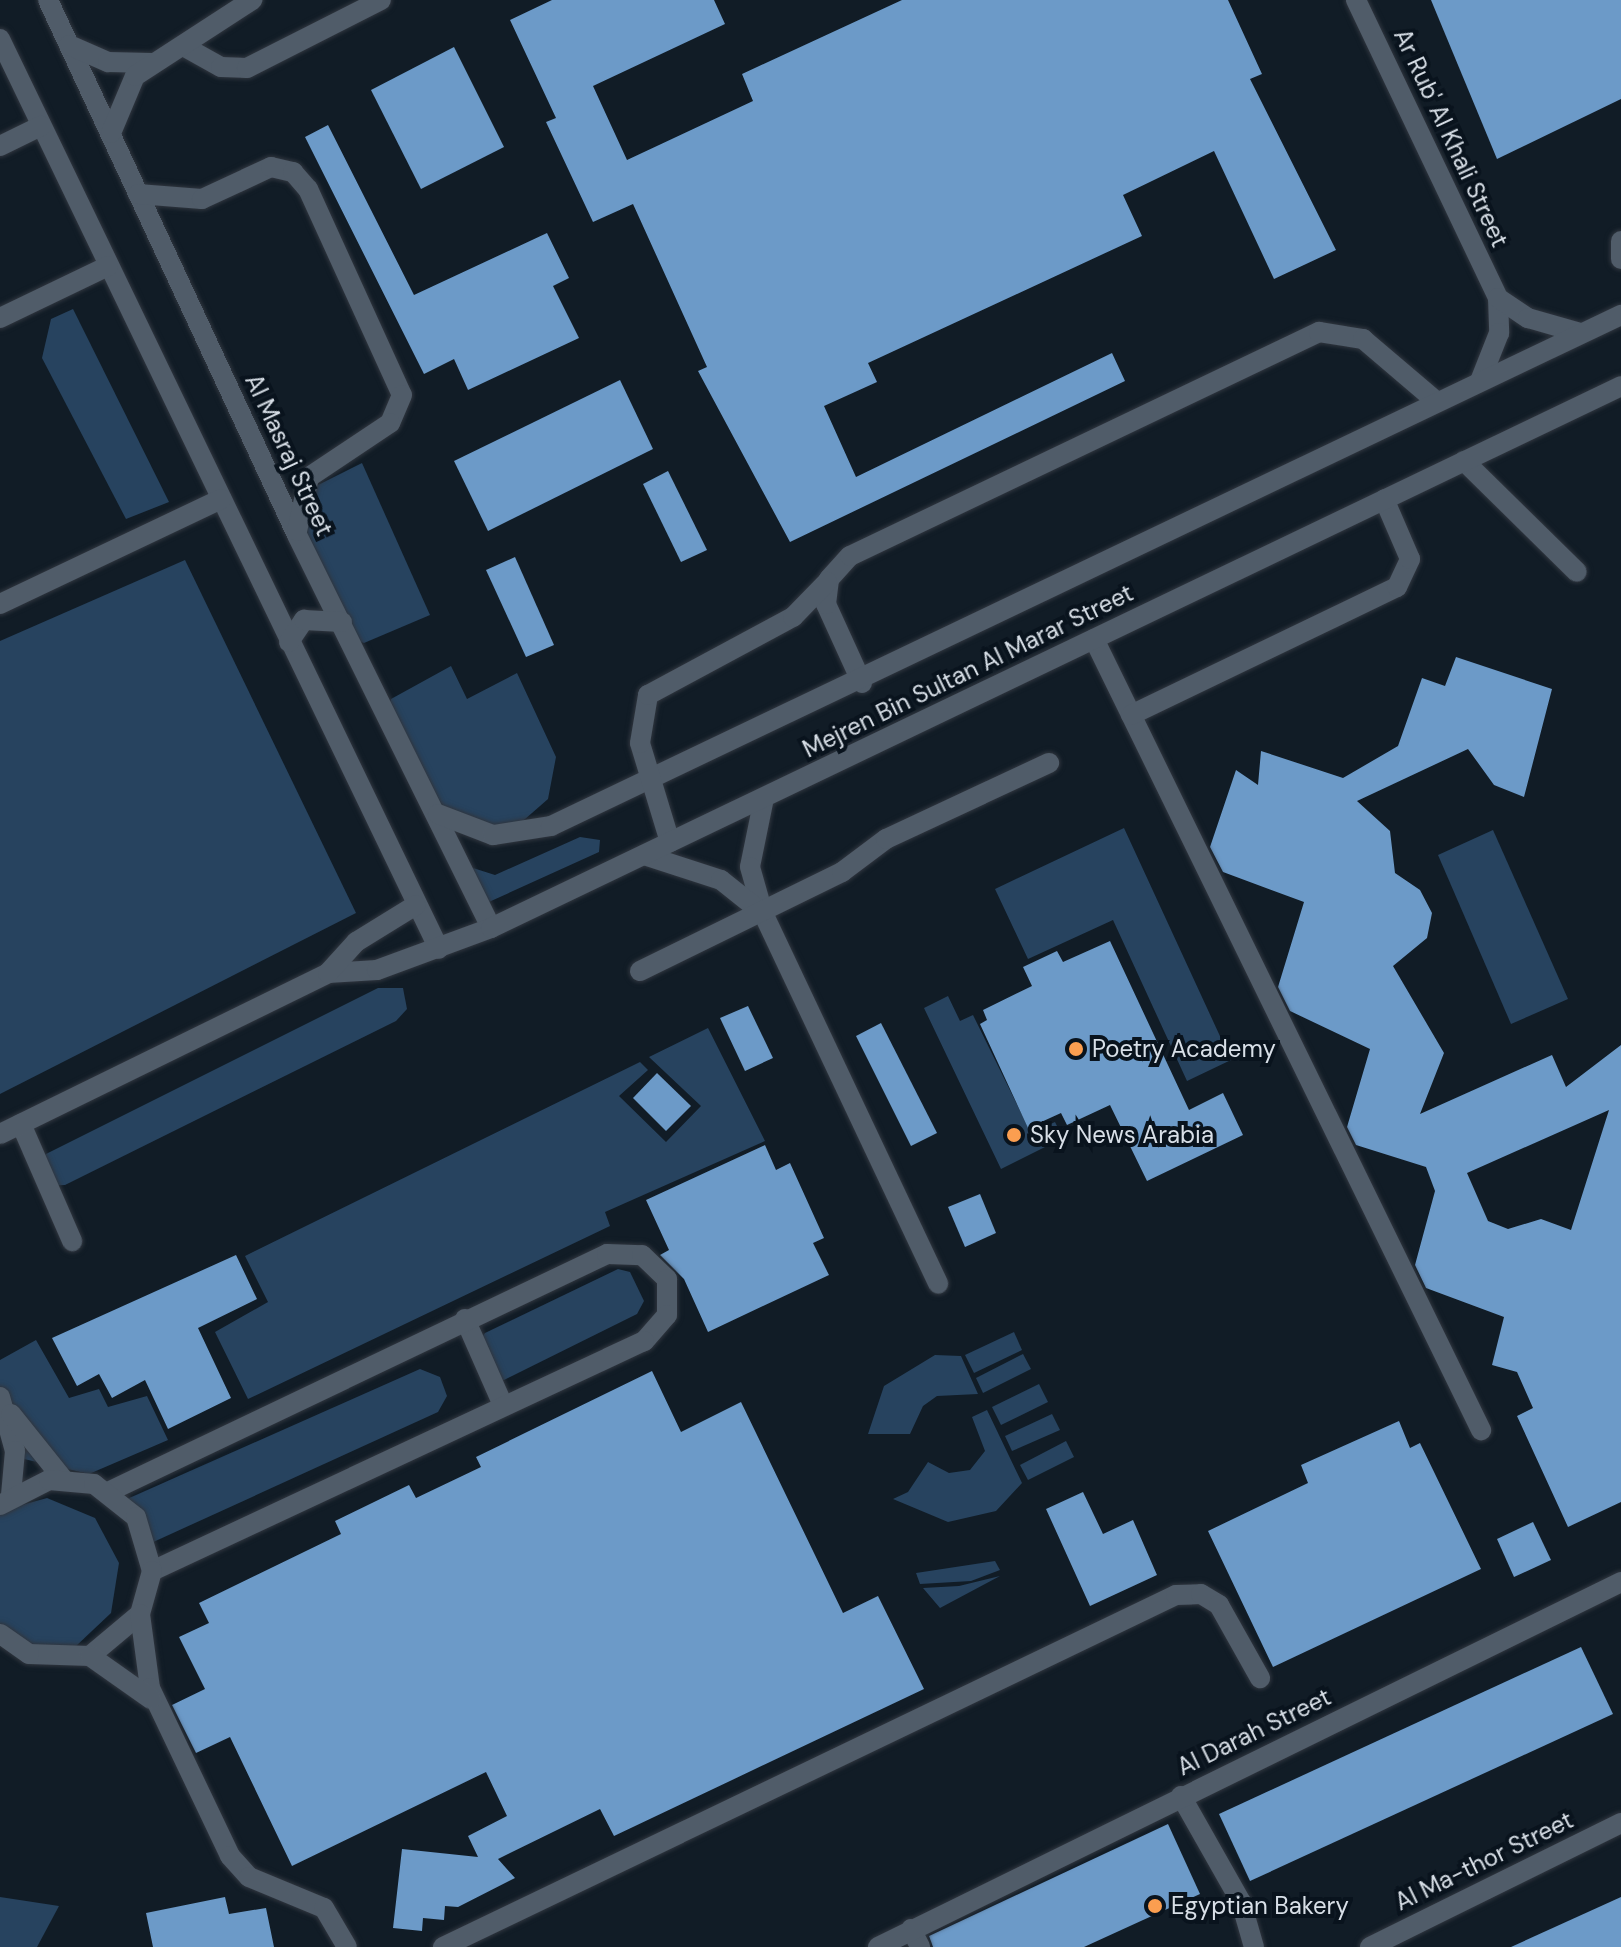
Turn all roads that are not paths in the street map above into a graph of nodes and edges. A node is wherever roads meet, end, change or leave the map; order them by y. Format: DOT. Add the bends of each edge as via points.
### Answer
graph roads {
  1 [pos="48,0"];
  2 [pos="252,0"];
  3 [pos="381,0"];
  4 [pos="1356,0"];
  5 [pos="0,39"];
  6 [pos="69,45"];
  7 [pos="185,47"];
  8 [pos="152,63"];
  9 [pos="41,126"];
  10 [pos="111,133"];
  11 [pos="0,146"];
  12 [pos="138,194"];
  13 [pos="1621,241"];
  14 [pos="1621,259"];
  15 [pos="108,266"];
  16 [pos="1498,298"];
  17 [pos="1621,315"];
  18 [pos="0,318"];
  19 [pos="1580,333"];
  20 [pos="1480,381"];
  21 [pos="1621,386"];
  22 [pos="1437,402"];
  23 [pos="1464,461"];
  24 [pos="221,499"];
  25 [pos="1384,499"];
  26 [pos="297,535"];
  27 [pos="1577,572"];
  28 [pos="829,579"];
  29 [pos="0,604"];
  30 [pos="342,622"];
  31 [pos="1094,639"];
  32 [pos="289,642"];
  33 [pos="862,683"];
  34 [pos="1131,715"];
  35 [pos="1049,763"];
  36 [pos="649,784"];
  37 [pos="764,798"];
  38 [pos="438,814"];
  39 [pos="670,842"];
  40 [pos="644,855"];
  41 [pos="416,905"];
  42 [pos="763,913"];
  43 [pos="491,928"];
  44 [pos="439,949"];
  45 [pos="640,971"];
  46 [pos="328,973"];
  47 [pos="21,1124"];
  48 [pos="0,1134"];
  49 [pos="72,1241"];
  50 [pos="938,1284"];
  51 [pos="465,1319"];
  52 [pos="3,1402"];
  53 [pos="502,1403"];
  54 [pos="1481,1430"];
  55 [pos="63,1479"];
  56 [pos="108,1492"];
  57 [pos="6,1500"];
  58 [pos="152,1571"];
  59 [pos="1621,1582"];
  60 [pos="140,1614"];
  61 [pos="0,1634"];
  62 [pos="90,1656"];
  63 [pos="1260,1678"];
  64 [pos="157,1706"];
  65 [pos="1181,1796"];
  66 [pos="1621,1823"];
  67 [pos="915,1938"];
  68 [pos="347,1947"];
  69 [pos="443,1947"];
  70 [pos="878,1947"];
  71 [pos="1254,1947"];
  72 [pos="1370,1947"];
  1 -- 6 [label="street, Al Masraj Street"];
  2 -- 7 [label="street"];
  3 -- 7 [label="street" via="247,68 221,67"];
  4 -- 16 [label="street, Ar Rub' Al Khali Street"];
  5 -- 9 [label="street"];
  6 -- 8 [label="street" via="108,62"];
  6 -- 10 [label="street, Al Masraj Street"];
  7 -- 8 [label="street"];
  8 -- 10 [label="street" via="123,93"];
  9 -- 11 [label="street"];
  9 -- 15 [label="street"];
  10 -- 12 [label="street, Al Masraj Street"];
  12 -- 26 [label="street, Al Masraj Street"];
  12 -- 26 [label="street" via="186,202 271,167 293,172 393,370 402,395 396,415 309,477"];
  13 -- 14 [label="street"];
  15 -- 18 [label="street"];
  15 -- 24 [label="street"];
  16 -- 19 [label="street" via="1528,318"];
  16 -- 20 [label="street, Ar Rub' Al Khali Street" via="1499,333"];
  17 -- 19 [label="street, Mejren Bin Sultan Al Marar Street"];
  19 -- 20 [label="street, Mejren Bin Sultan Al Marar Street"];
  20 -- 22 [label="street, Mejren Bin Sultan Al Marar Street"];
  21 -- 23 [label="street, Mejren Bin Sultan Al Marar Street"];
  22 -- 28 [label="street" via="1363,339 1319,332 850,556"];
  22 -- 33 [label="street, Mejren Bin Sultan Al Marar Street"];
  23 -- 25 [label="street, Mejren Bin Sultan Al Marar Street"];
  23 -- 27 [label="street"];
  24 -- 29 [label="street"];
  24 -- 32 [label="street"];
  25 -- 31 [label="street, Mejren Bin Sultan Al Marar Street"];
  25 -- 34 [label="street" via="1410,559 1397,587"];
  26 -- 30 [label="street, Al Masraj Street"];
  28 -- 33 [label="street" via="828,612"];
  28 -- 36 [label="street" via="793,617 648,695 639,727"];
  30 -- 32 [label="street" via="304,620"];
  30 -- 38 [label="street, Al Masraj Street"];
  31 -- 34 [label="street"];
  31 -- 37 [label="street, Mejren Bin Sultan Al Marar Street"];
  32 -- 41 [label="street"];
  33 -- 36 [label="street, Mejren Bin Sultan Al Marar Street"];
  34 -- 54 [label="street"];
  35 -- 42 [label="street" via="886,839 842,872"];
  36 -- 38 [label="street, Mejren Bin Sultan Al Marar Street" via="533,832 493,835"];
  36 -- 39 [label="street"];
  37 -- 39 [label="street, Mejren Bin Sultan Al Marar Street"];
  37 -- 42 [label="street" via="750,867"];
  38 -- 43 [label="street, Al Masraj Street"];
  39 -- 40 [label="street, Mejren Bin Sultan Al Marar Street"];
  40 -- 42 [label="street" via="721,880"];
  40 -- 43 [label="street, Mejren Bin Sultan Al Marar Street"];
  41 -- 44 [label="street"];
  41 -- 46 [label="street, Mejren Bin Sultan Al Marar Street" via="356,942"];
  42 -- 45 [label="street"];
  42 -- 50 [label="street"];
  43 -- 44 [label="street, Mejren Bin Sultan Al Marar Street"];
  44 -- 46 [label="street, Mejren Bin Sultan Al Marar Street" via="377,970"];
  46 -- 47 [label="street, Mejren Bin Sultan Al Marar Street"];
  47 -- 48 [label="street, Mejren Bin Sultan Al Marar Street"];
  47 -- 49 [label="street"];
  51 -- 53 [label="street"];
  51 -- 53 [label="street" via="607,1254 642,1255 667,1279 667,1315 644,1341"];
  51 -- 56 [label="street"];
  52 -- 55 [label="street"];
  52 -- 57 [label="street" via="15,1451"];
  53 -- 58 [label="street"];
  55 -- 56 [label="street"];
  55 -- 57 [label="street"];
  56 -- 58 [label="street" via="145,1534"];
  58 -- 60 [label="street"];
  59 -- 65 [label="street, Al Darah Street"];
  60 -- 62 [label="street"];
  60 -- 64 [label="street" via="142,1661"];
  61 -- 62 [label="street" via="29,1654"];
  62 -- 64 [label="street"];
  63 -- 69 [label="street" via="1219,1605 1201,1594 1176,1595"];
  64 -- 68 [label="street" via="238,1868 316,1901"];
  65 -- 67 [label="street, Al Darah Street"];
  65 -- 71 [label="street" via="1241,1902"];
  66 -- 72 [label="street, Al Ma-thor Street"];
  67 -- 70 [label="street, Al Darah Street"];
}
